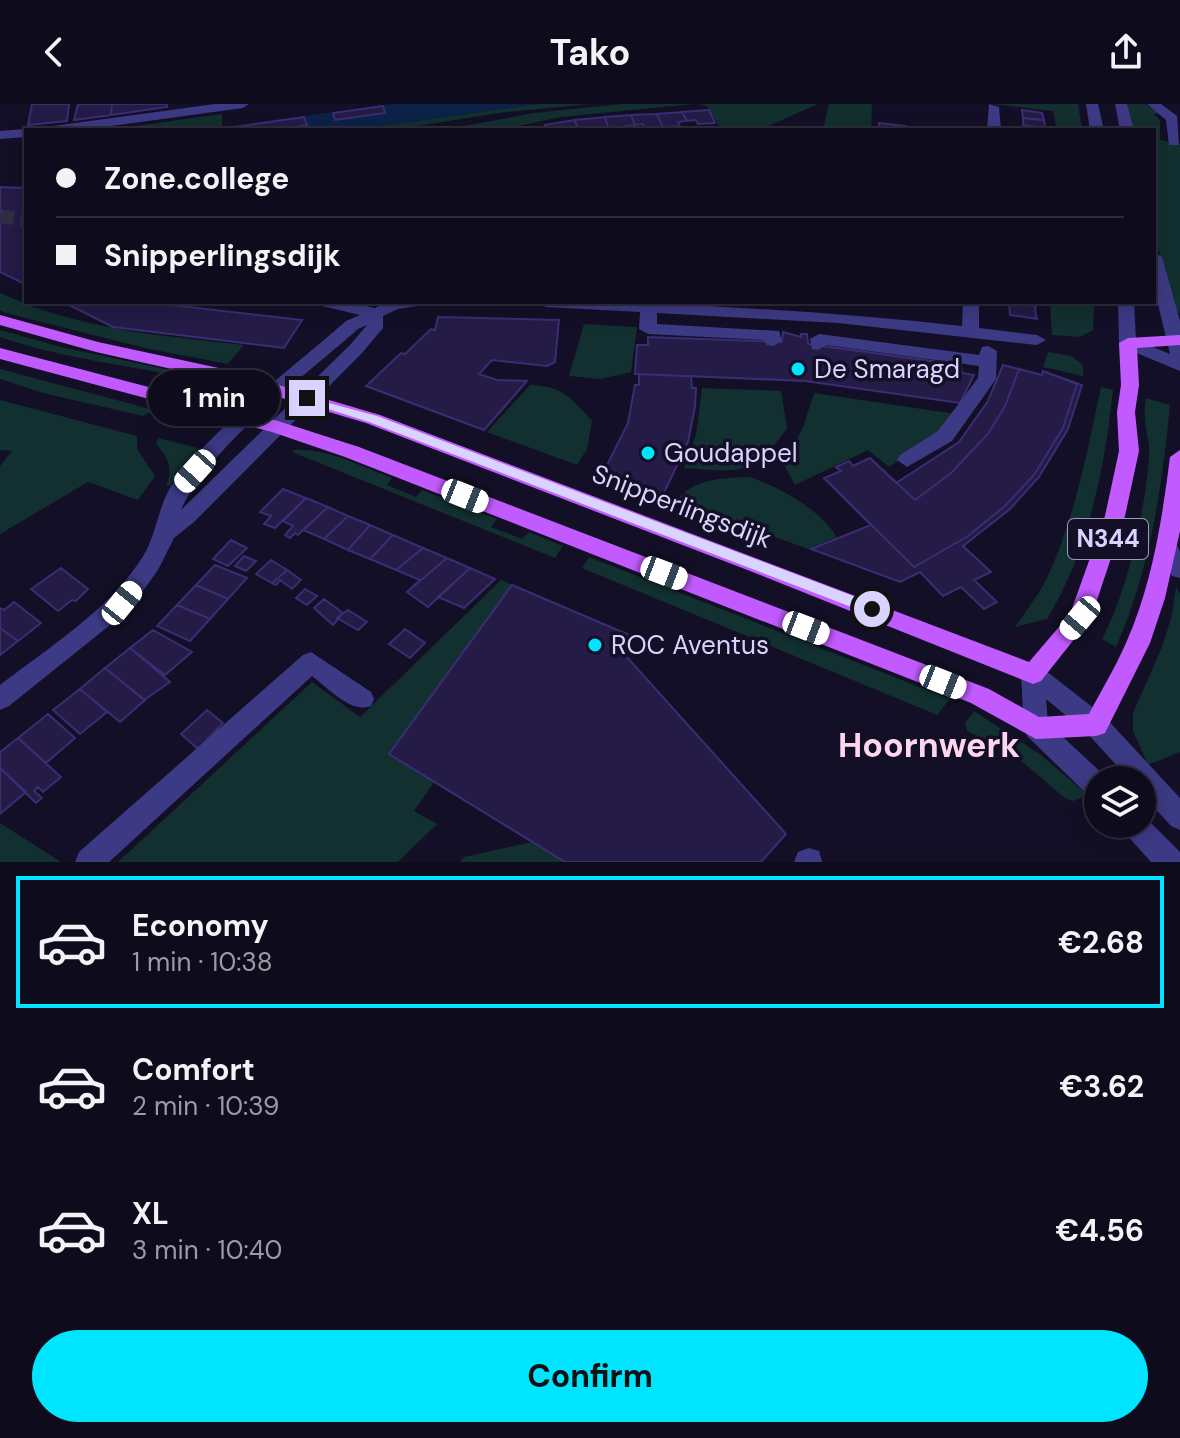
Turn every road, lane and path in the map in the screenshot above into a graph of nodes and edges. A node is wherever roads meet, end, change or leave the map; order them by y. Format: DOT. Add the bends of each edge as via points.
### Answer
graph roads {
  1 [pos="243,104"];
  2 [pos="1092,104"];
  3 [pos="1121,104"];
  4 [pos="1153,104"];
  5 [pos="993,107"];
  6 [pos="68,128"];
  7 [pos="994,128"];
  8 [pos="1097,128"];
  9 [pos="1127,128"];
  10 [pos="24,133"];
  11 [pos="0,135"];
  12 [pos="1174,142"];
  13 [pos="1156,266"];
  14 [pos="333,304"];
  15 [pos="402,304"];
  16 [pos="587,304"];
  17 [pos="971,304"];
  18 [pos="1126,304"];
  19 [pos="695,305"];
  20 [pos="649,307"];
  21 [pos="375,313"];
  22 [pos="0,320"];
  23 [pos="970,333"];
  24 [pos="992,335"];
  25 [pos="1037,340"];
  26 [pos="1179,340"];
  27 [pos="773,341"];
  28 [pos="1128,343"];
  29 [pos="818,345"];
  30 [pos="0,353"];
  31 [pos="986,361"];
  32 [pos="1180,363"];
  33 [pos="278,390"];
  34 [pos="307,398"];
  35 [pos="247,419"];
  36 [pos="278,427"];
  37 [pos="1180,457"];
  38 [pos="907,460"];
  39 [pos="166,533"];
  40 [pos="1167,547"];
  41 [pos="1180,570"];
  42 [pos="1033,674"];
  43 [pos="0,699"];
  44 [pos="362,699"];
  45 [pos="1096,725"];
  46 [pos="1036,728"];
  47 [pos="1084,774"];
  48 [pos="1180,817"];
  49 [pos="1147,838"];
  50 [pos="89,862"];
  51 [pos="1170,862"];
  1 -- 6 [label="street"];
  2 -- 8 [label="street"];
  3 -- 9 [label="street"];
  4 -- 12 [label="street" via="1172,119"];
  5 -- 7 [label="street"];
  10 -- 11 [label="street"];
  13 -- 26 [label="street"];
  14 -- 21 [label="street"];
  15 -- 21 [label="street"];
  16 -- 20 [label="street"];
  17 -- 23 [label="street"];
  18 -- 28 [label="street"];
  19 -- 20 [label="street"];
  19 -- 23 [label="street"];
  20 -- 27 [label="street" via="648,329 773,335"];
  21 -- 33 [label="street" via="352,325"];
  21 -- 34 [label="street" via="375,328"];
  22 -- 33 [label="main road, Snipperlingsdijk"];
  23 -- 24 [label="street"];
  24 -- 25 [label="street"];
  24 -- 31 [label="street"];
  26 -- 28 [label="main road"];
  26 -- 32 [label="street"];
  28 -- 32 [label="street"];
  28 -- 42 [label="main road, N344" via="1129,451 1111,529 1080,618"];
  29 -- 31 [label="street" via="819,339"];
  30 -- 35 [label="main road"];
  31 -- 38 [label="street" via="987,379 945,436"];
  33 -- 34 [label="main road, Snipperlingsdijk"];
  33 -- 35 [label="street"];
  34 -- 36 [label="street"];
  34 -- 42 [label="main road, Snipperlingsdijk" via="758,565"];
  35 -- 36 [label="main road"];
  35 -- 39 [label="street" via="182,485"];
  36 -- 39 [label="street"];
  36 -- 46 [label="main road" via="980,696"];
  37 -- 40 [label="main road, N344"];
  39 -- 43 [label="street" via="122,603"];
  40 -- 41 [label="street"];
  40 -- 45 [label="main road, N344" via="1139,641"];
  42 -- 45 [label="street"];
  42 -- 46 [label="street"];
  44 -- 50 [label="street" via="311,662"];
  45 -- 46 [label="main road"];
  45 -- 48 [label="street"];
  46 -- 47 [label="street"];
  49 -- 51 [label="street"];
}
